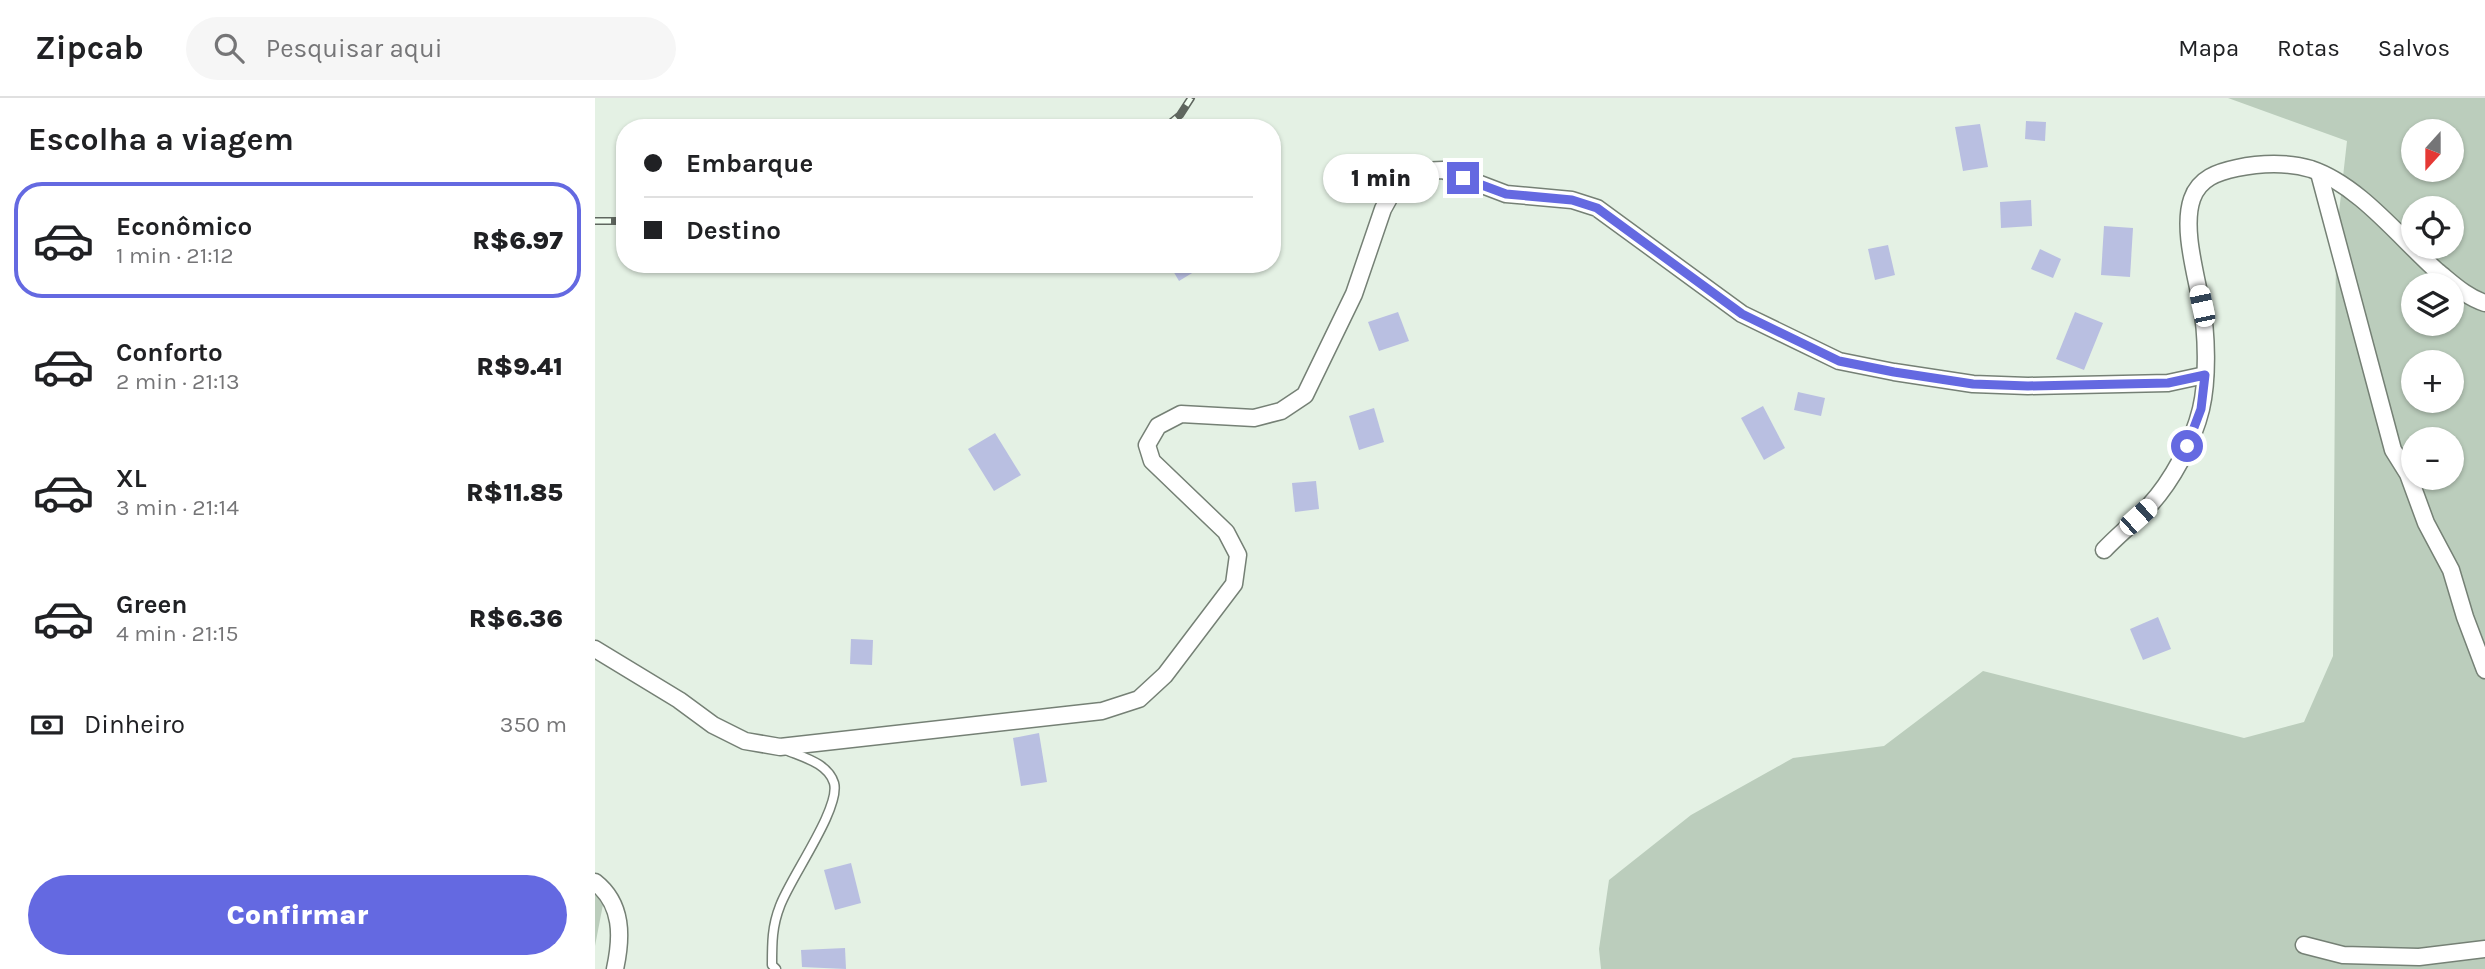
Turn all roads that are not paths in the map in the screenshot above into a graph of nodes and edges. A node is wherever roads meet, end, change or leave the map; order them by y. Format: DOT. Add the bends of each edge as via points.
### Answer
graph roads {
  1 [pos="2319,173"];
  2 [pos="2485,303"];
  3 [pos="2205,375"];
  4 [pos="2103,550"];
  5 [pos="595,649"];
  6 [pos="2485,670"];
  7 [pos="780,747"];
  8 [pos="595,882"];
  9 [pos="2304,945"];
  10 [pos="2485,949"];
  11 [pos="615,969"];
  12 [pos="776,969"];
  1 -- 2 [label="street" via="2356,193 2419,255 2459,289"];
  1 -- 3 [label="street" via="2271,164 2242,167 2214,173 2192,198 2189,222 2202,306"];
  1 -- 6 [label="street" via="2393,450 2451,570"];
  3 -- 4 [label="street" via="2201,409 2166,483 2150,506"];
  3 -- 7 [label="street" via="2168,383 1973,384 1839,361 1742,314 1597,208 1572,200 1506,194 1443,170 1419,171 1398,182 1383,209 1354,294 1305,395 1281,411 1254,418 1181,414 1158,426 1147,445 1152,461 1226,532 1238,555 1234,584 1165,675 1139,699 1102,711"];
  5 -- 7 [label="street" via="713,725 744,741"];
  7 -- 12 [label="lane" via="825,767 834,783 832,803 772,930 772,965"];
  8 -- 11 [label="street" via="615,906 619,921"];
  9 -- 10 [label="street" via="2343,955 2419,957"];
}
